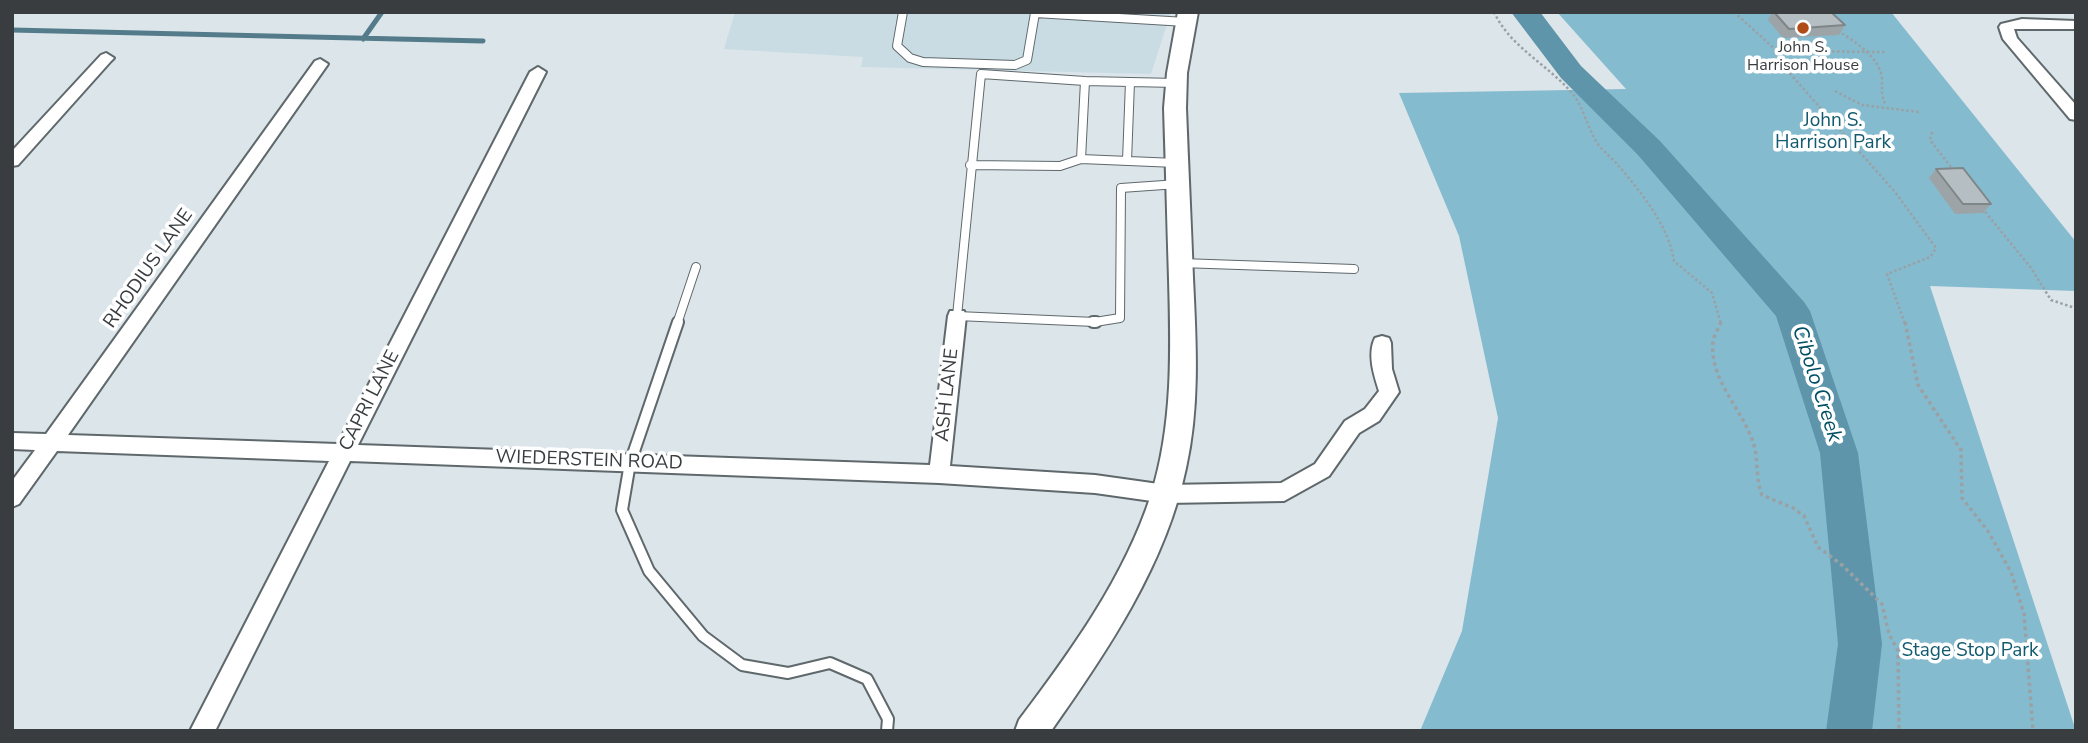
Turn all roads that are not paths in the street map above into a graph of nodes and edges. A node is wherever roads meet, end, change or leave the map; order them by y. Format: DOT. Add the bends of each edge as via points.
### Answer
graph roads {
  1 [pos="903,12"];
  2 [pos="1187,17"];
  3 [pos="2076,25"];
  4 [pos="106,58"];
  5 [pos="320,64"];
  6 [pos="538,72"];
  7 [pos="1084,81"];
  8 [pos="1130,82"];
  9 [pos="1176,83"];
  10 [pos="2076,115"];
  11 [pos="1081,159"];
  12 [pos="12,161"];
  13 [pos="1126,161"];
  14 [pos="970,165"];
  15 [pos="1178,174"];
  16 [pos="1181,262"];
  17 [pos="696,267"];
  18 [pos="1354,269"];
  19 [pos="957,316"];
  20 [pos="1382,343"];
  21 [pos="12,441"];
  22 [pos="52,442"];
  23 [pos="344,453"];
  24 [pos="629,463"];
  25 [pos="939,474"];
  26 [pos="1166,494"];
  27 [pos="12,499"];
  28 [pos="202,731"];
  29 [pos="887,731"];
  30 [pos="1031,731"];
  1 -- 2 [label="lane" via="897,46 909,58 1015,65 1027,60 1035,13"];
  2 -- 9 [label="main road"];
  3 -- 10 [label="street" via="2022,23 2006,27 2010,39"];
  4 -- 12 [label="street"];
  5 -- 22 [label="street, RHODIUS LANE"];
  6 -- 23 [label="street, CAPRI LANE"];
  7 -- 8 [label="lane"];
  7 -- 11 [label="lane"];
  7 -- 14 [label="lane" via="981,74"];
  8 -- 9 [label="lane"];
  8 -- 13 [label="lane"];
  9 -- 15 [label="main road"];
  11 -- 13 [label="lane"];
  11 -- 14 [label="lane" via="1060,166"];
  13 -- 15 [label="lane"];
  14 -- 19 [label="lane"];
  15 -- 16 [label="main road"];
  15 -- 19 [label="lane" via="1121,188 1120,318 1095,322"];
  16 -- 18 [label="lane"];
  16 -- 26 [label="main road" via="1182,400"];
  17 -- 24 [label="lane"];
  19 -- 25 [label="street, ASH LANE"];
  20 -- 26 [label="street, WIEDERSTEIN ROAD" via="1382,369 1389,392 1372,415 1352,427 1322,470 1284,492"];
  21 -- 22 [label="street, WIEDERSTEIN ROAD"];
  22 -- 23 [label="street, WIEDERSTEIN ROAD"];
  22 -- 27 [label="street, RHODIUS LANE"];
  23 -- 24 [label="street, WIEDERSTEIN ROAD"];
  23 -- 28 [label="street, CAPRI LANE"];
  24 -- 25 [label="street, WIEDERSTEIN ROAD"];
  24 -- 29 [label="lane" via="622,510 649,571 703,636 742,666 788,673 830,663 867,679 888,719"];
  25 -- 26 [label="street, WIEDERSTEIN ROAD" via="1095,484"];
  26 -- 30 [label="main road" via="1130,573 1079,666"];
}
